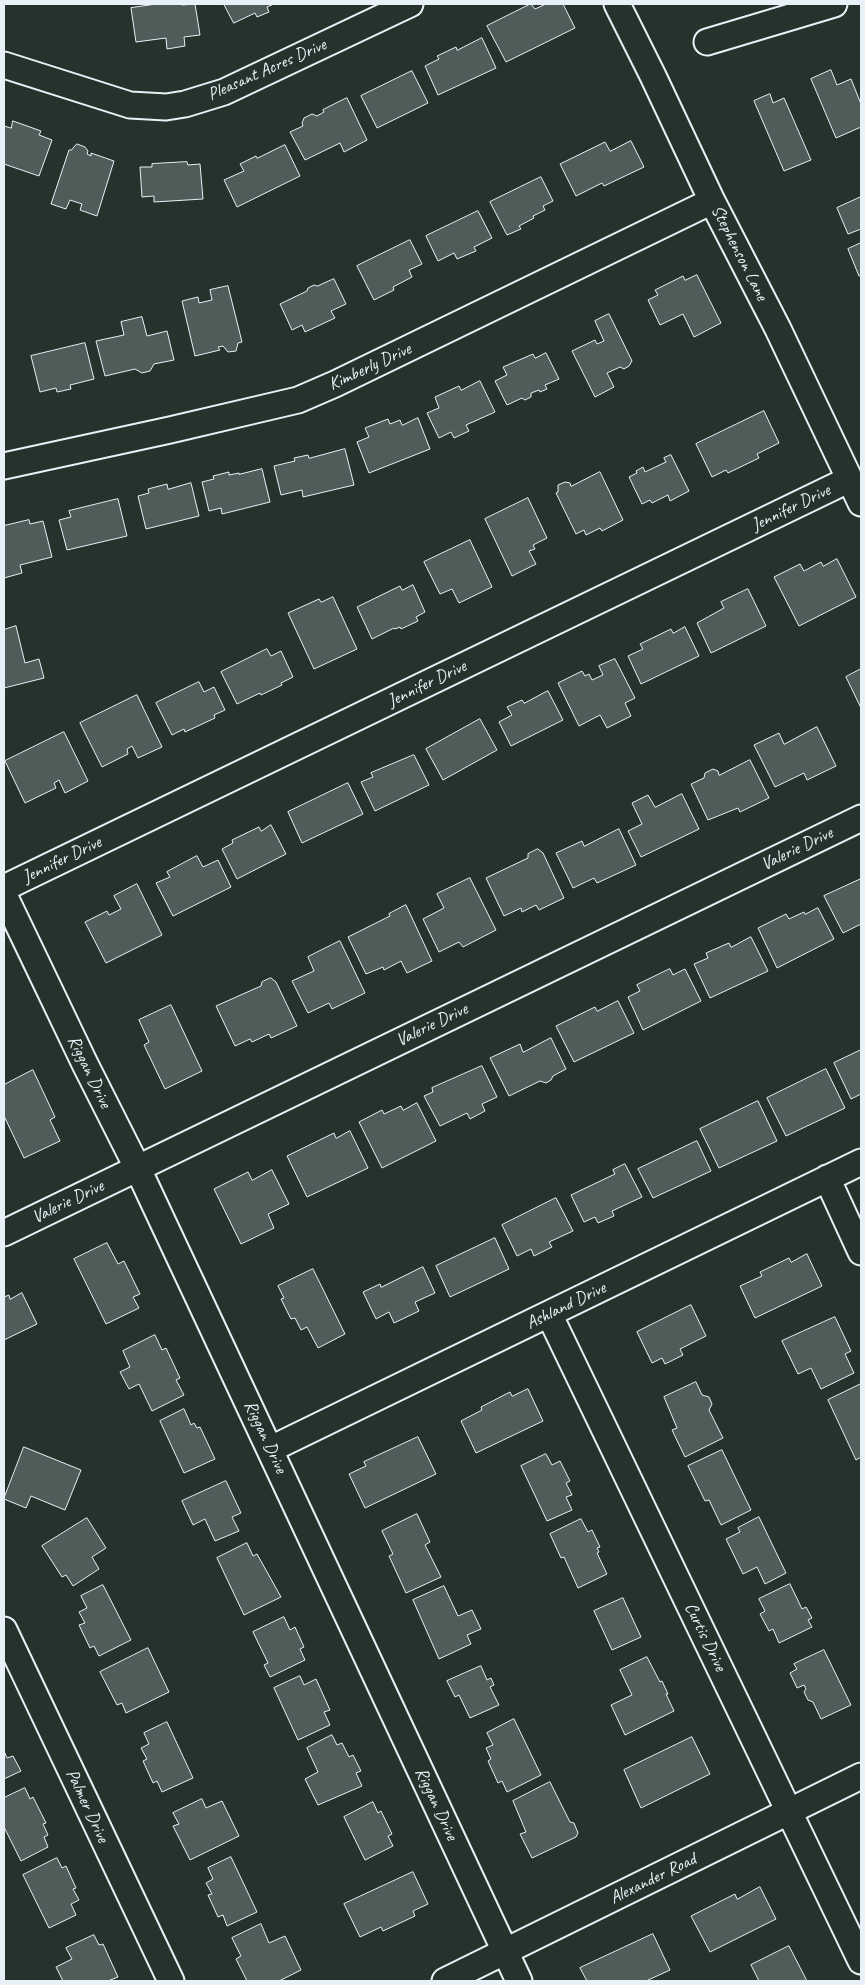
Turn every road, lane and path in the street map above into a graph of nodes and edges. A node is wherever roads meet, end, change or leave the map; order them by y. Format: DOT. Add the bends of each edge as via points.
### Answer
graph roads {
  1 [pos="410,4"];
  2 [pos="617,4"];
  3 [pos="834,4"];
  4 [pos="707,42"];
  5 [pos="4,65"];
  6 [pos="712,201"];
  7 [pos="4,466"];
  8 [pos="850,479"];
  9 [pos="861,503"];
  10 [pos="861,818"];
  11 [pos="4,888"];
  12 [pos="4,895"];
  13 [pos="861,1162"];
  14 [pos="138,1169"];
  15 [pos="827,1178"];
  16 [pos="4,1234"];
  17 [pos="861,1252"];
  18 [pos="550,1314"];
  19 [pos="271,1449"];
  20 [pos="4,1630"];
  21 [pos="861,1776"];
  22 [pos="789,1812"];
  23 [pos="505,1952"];
  24 [pos="861,1960"];
  25 [pos="171,1981"];
  26 [pos="445,1981"];
  27 [pos="519,1981"];
  1 -- 5 [label="street, Pleasant Acres Drive" via="224,92 172,106 148,108 130,105"];
  2 -- 6 [label="street, Stephenson Lane"];
  3 -- 4 [label="street"];
  6 -- 7 [label="street, Kimberly Drive" via="298,400"];
  6 -- 8 [label="street, Stephenson Lane"];
  8 -- 9 [label="street, Stephenson Lane"];
  8 -- 11 [label="street, Jennifer Drive"];
  10 -- 14 [label="street, Valerie Drive"];
  12 -- 14 [label="street, Riggan Drive"];
  13 -- 15 [label="street, Ashland Drive"];
  14 -- 16 [label="street, Valerie Drive"];
  14 -- 19 [label="street, Riggan Drive"];
  15 -- 17 [label="street"];
  15 -- 18 [label="street, Ashland Drive"];
  18 -- 19 [label="street, Ashland Drive"];
  18 -- 22 [label="street, Curtis Drive"];
  19 -- 23 [label="street, Riggan Drive"];
  20 -- 25 [label="street, Palmer Drive"];
  21 -- 22 [label="street, Alexander Road"];
  22 -- 23 [label="street, Alexander Road"];
  22 -- 24 [label="street, Curtis Drive"];
  23 -- 26 [label="street, Alexander Road"];
  23 -- 27 [label="street, Riggan Drive"];
}
